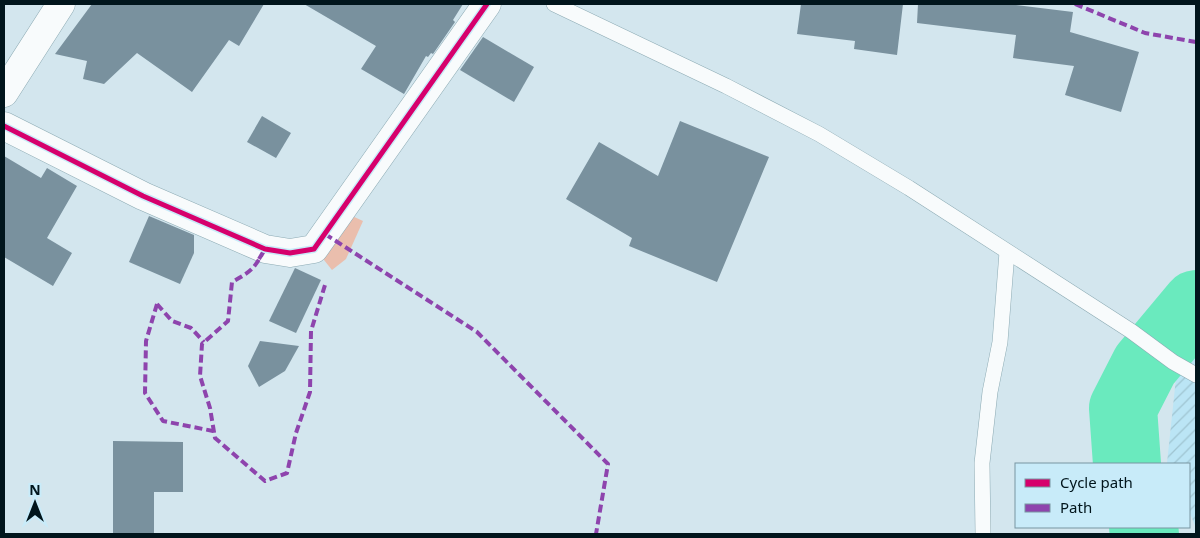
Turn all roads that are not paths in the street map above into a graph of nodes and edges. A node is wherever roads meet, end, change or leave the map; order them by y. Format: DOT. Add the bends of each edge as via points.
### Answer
graph roads {
  1 [pos="61,4"];
  2 [pos="487,4"];
  3 [pos="554,4"];
  4 [pos="4,93"];
  5 [pos="4,126"];
  6 [pos="1007,252"];
  7 [pos="1196,375"];
  8 [pos="983,534"];
  1 -- 4 [label="street"];
  2 -- 5 [label="street" via="314,249 290,254 265,248 143,196"];
  3 -- 6 [label="lane" via="819,134"];
  6 -- 7 [label="lane"];
  6 -- 8 [label="lane" via="1000,342 990,392 982,463"];
}
